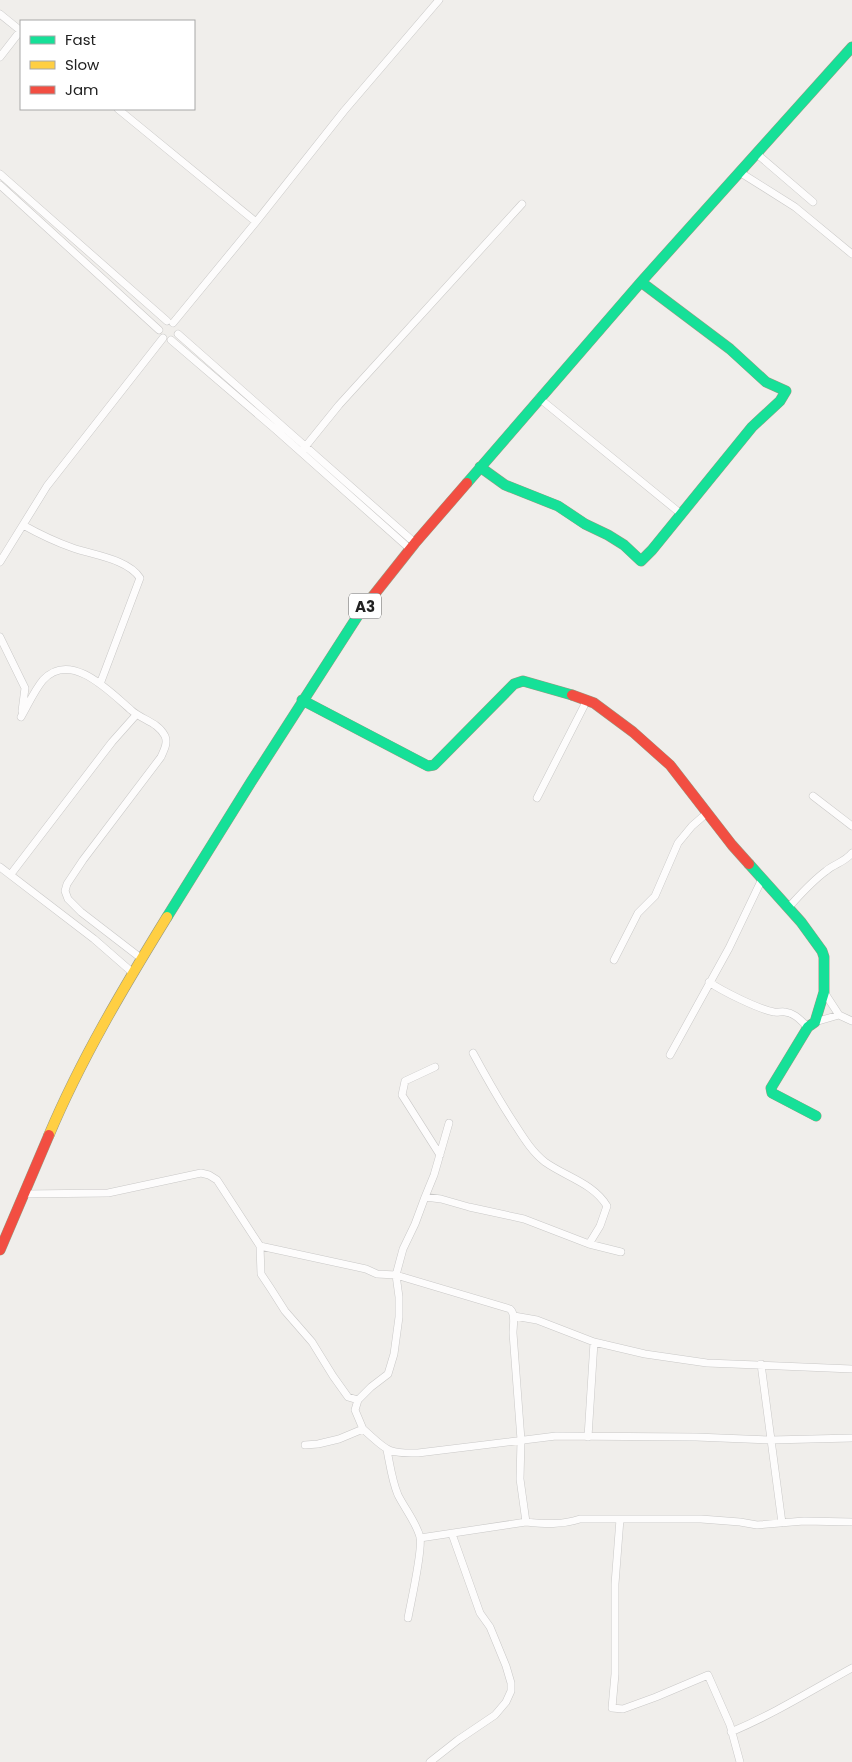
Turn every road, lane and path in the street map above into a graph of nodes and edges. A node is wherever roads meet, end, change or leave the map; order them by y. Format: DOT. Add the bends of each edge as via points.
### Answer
graph roads {
  1 [pos="439,0"];
  2 [pos="0,14"];
  3 [pos="20,30"];
  4 [pos="20,32"];
  5 [pos="852,47"];
  6 [pos="0,57"];
  7 [pos="849,57"];
  8 [pos="119,110"];
  9 [pos="757,154"];
  10 [pos="741,173"];
  11 [pos="0,174"];
  12 [pos="0,184"];
  13 [pos="813,202"];
  14 [pos="522,204"];
  15 [pos="256,222"];
  16 [pos="852,254"];
  17 [pos="641,282"];
  18 [pos="170,322"];
  19 [pos="160,330"];
  20 [pos="178,334"];
  21 [pos="167,339"];
  22 [pos="540,398"];
  23 [pos="303,450"];
  24 [pos="480,468"];
  25 [pos="680,513"];
  26 [pos="23,525"];
  27 [pos="413,546"];
  28 [pos="0,562"];
  29 [pos="0,637"];
  30 [pos="100,684"];
  31 [pos="302,700"];
  32 [pos="585,700"];
  33 [pos="136,715"];
  34 [pos="813,796"];
  35 [pos="537,798"];
  36 [pos="707,813"];
  37 [pos="852,826"];
  38 [pos="852,853"];
  39 [pos="0,867"];
  40 [pos="10,874"];
  41 [pos="762,879"];
  42 [pos="788,908"];
  43 [pos="142,959"];
  44 [pos="614,960"];
  45 [pos="133,972"];
  46 [pos="709,982"];
  47 [pos="824,992"];
  48 [pos="839,1015"];
  49 [pos="852,1022"];
  50 [pos="812,1024"];
  51 [pos="473,1053"];
  52 [pos="670,1055"];
  53 [pos="435,1068"];
  54 [pos="816,1116"];
  55 [pos="449,1123"];
  56 [pos="440,1155"];
  57 [pos="24,1194"];
  58 [pos="425,1197"];
  59 [pos="589,1244"];
  60 [pos="260,1246"];
  61 [pos="0,1250"];
  62 [pos="621,1252"];
  63 [pos="396,1275"];
  64 [pos="514,1316"];
  65 [pos="594,1342"];
  66 [pos="761,1364"];
  67 [pos="852,1369"];
  68 [pos="358,1400"];
  69 [pos="363,1429"];
  70 [pos="588,1437"];
  71 [pos="852,1438"];
  72 [pos="521,1440"];
  73 [pos="771,1440"];
  74 [pos="305,1445"];
  75 [pos="387,1450"];
  76 [pos="620,1519"];
  77 [pos="526,1522"];
  78 [pos="852,1522"];
  79 [pos="782,1523"];
  80 [pos="452,1534"];
  81 [pos="420,1538"];
  82 [pos="408,1618"];
  83 [pos="852,1668"];
  84 [pos="731,1732"];
  85 [pos="430,1762"];
  86 [pos="740,1762"];
  1 -- 15 [label="street" via="344,111"];
  2 -- 3 [label="street"];
  4 -- 6 [label="street"];
  5 -- 7 [label="main road, A3"];
  7 -- 9 [label="main road, A3"];
  8 -- 15 [label="street"];
  9 -- 10 [label="main road, A3"];
  9 -- 13 [label="street"];
  10 -- 16 [label="street" via="796,207"];
  10 -- 17 [label="main road, A3"];
  11 -- 18 [label="street"];
  12 -- 19 [label="street"];
  14 -- 23 [label="street" via="339,405"];
  15 -- 18 [label="street"];
  17 -- 22 [label="main road, A3"];
  17 -- 25 [label="main road" via="730,349 766,382 786,391"];
  18 -- 19 [label="street" via="162,324"];
  18 -- 20 [label="street" via="178,328"];
  19 -- 21 [label="street"];
  20 -- 21 [label="street"];
  20 -- 23 [label="street"];
  21 -- 23 [label="street"];
  21 -- 26 [label="street" via="47,486"];
  22 -- 24 [label="main road, A3"];
  22 -- 25 [label="street"];
  23 -- 27 [label="street"];
  24 -- 25 [label="main road" via="505,485 558,506 608,535 641,561"];
  24 -- 27 [label="main road, A3"];
  26 -- 28 [label="street"];
  26 -- 30 [label="street" via="48,538 127,567 140,578"];
  27 -- 31 [label="main road, A3" via="357,617"];
  29 -- 30 [label="street" via="25,688 21,717 43,680 50,675 71,669"];
  30 -- 33 [label="street"];
  31 -- 32 [label="main road" via="428,766 434,765 519,681"];
  31 -- 43 [label="main road, A3"];
  32 -- 35 [label="street"];
  32 -- 36 [label="main road" via="633,732 670,765"];
  33 -- 40 [label="street"];
  33 -- 43 [label="street" via="162,730 167,742 164,751 65,891 81,912"];
  34 -- 37 [label="street"];
  36 -- 41 [label="main road"];
  36 -- 44 [label="street" via="678,843 654,896 638,913"];
  38 -- 42 [label="street" via="827,869"];
  39 -- 40 [label="street"];
  40 -- 45 [label="street"];
  41 -- 42 [label="main road"];
  41 -- 46 [label="street"];
  42 -- 47 [label="main road" via="822,951"];
  43 -- 45 [label="main road, A3"];
  45 -- 57 [label="main road, A3" via="59,1111"];
  46 -- 50 [label="street" via="753,1004 774,1012 786,1012"];
  46 -- 52 [label="street"];
  47 -- 48 [label="street"];
  47 -- 50 [label="main road"];
  48 -- 49 [label="street"];
  48 -- 50 [label="street"];
  50 -- 54 [label="main road" via="771,1088 772,1093"];
  51 -- 59 [label="street" via="530,1146 545,1162 601,1196 607,1206"];
  53 -- 56 [label="street" via="405,1081 402,1094"];
  55 -- 56 [label="street"];
  56 -- 58 [label="street"];
  57 -- 60 [label="street" via="108,1194 201,1173 217,1180"];
  57 -- 61 [label="main road, A3"];
  58 -- 59 [label="street" via="524,1220"];
  58 -- 63 [label="street"];
  59 -- 62 [label="street"];
  60 -- 63 [label="street" via="377,1274"];
  60 -- 68 [label="street" via="261,1274 348,1397"];
  63 -- 64 [label="street" via="510,1309"];
  63 -- 68 [label="street" via="399,1317 390,1369"];
  64 -- 65 [label="street" via="537,1320"];
  64 -- 72 [label="street"];
  65 -- 66 [label="street" via="707,1363"];
  65 -- 70 [label="street"];
  66 -- 67 [label="street"];
  66 -- 73 [label="street"];
  68 -- 69 [label="street" via="355,1410"];
  69 -- 74 [label="street"];
  69 -- 75 [label="street"];
  70 -- 72 [label="street"];
  70 -- 73 [label="street"];
  71 -- 73 [label="street"];
  72 -- 75 [label="street" via="418,1453 399,1454"];
  72 -- 77 [label="street" via="520,1479"];
  73 -- 79 [label="street"];
  75 -- 81 [label="street" via="393,1481"];
  76 -- 77 [label="street" via="580,1519 561,1524"];
  76 -- 79 [label="street" via="701,1519 757,1525"];
  76 -- 84 [label="street" via="612,1708 623,1709 708,1675"];
  77 -- 80 [label="street"];
  78 -- 79 [label="street"];
  80 -- 81 [label="street"];
  80 -- 85 [label="street" via="480,1613 490,1627 506,1666 511,1691 495,1715"];
  81 -- 82 [label="street"];
  83 -- 84 [label="street" via="758,1721"];
  84 -- 86 [label="street"];
}
